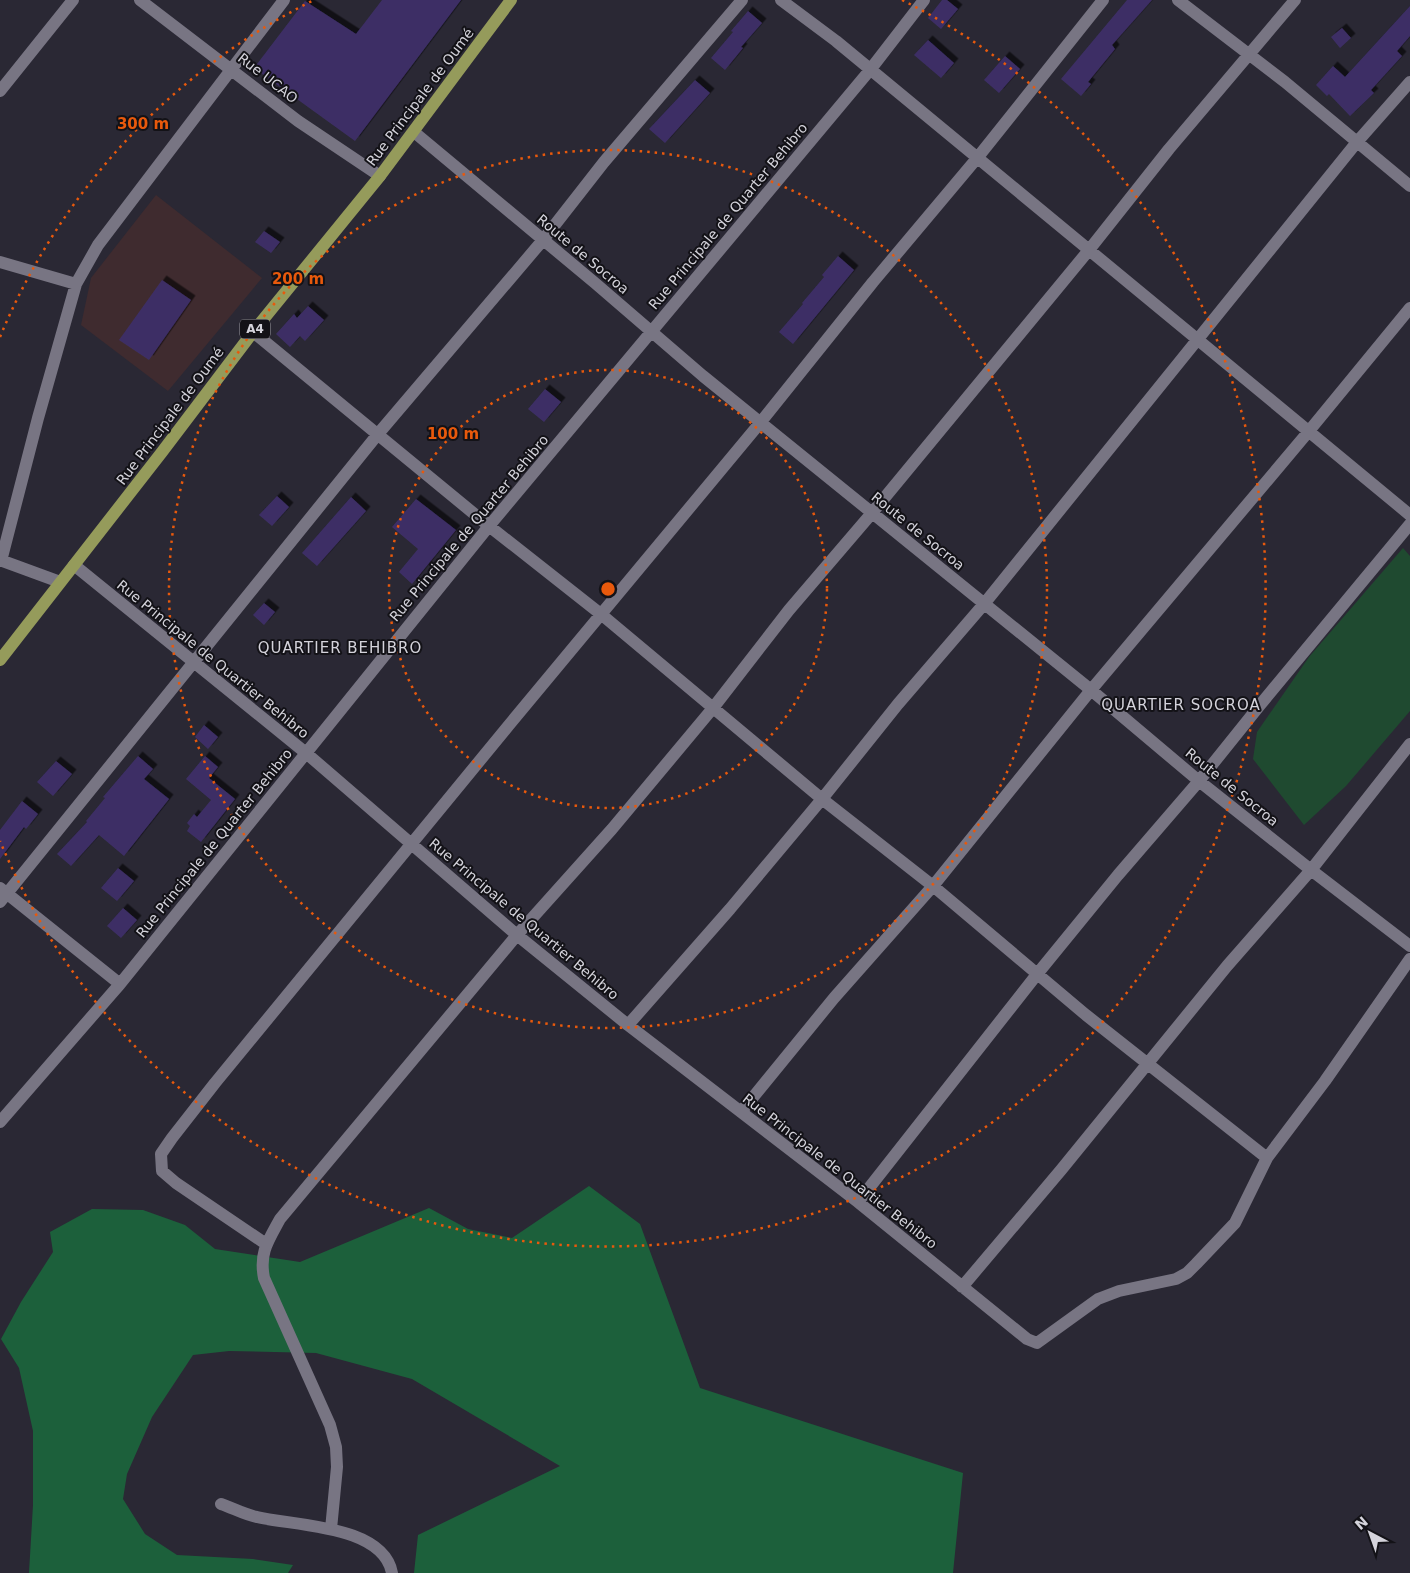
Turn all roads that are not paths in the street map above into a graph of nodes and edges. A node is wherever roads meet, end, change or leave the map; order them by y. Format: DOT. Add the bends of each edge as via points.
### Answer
graph roads {
  1 [pos="74,0"];
  2 [pos="140,0"];
  3 [pos="284,0"];
  4 [pos="511,0"];
  5 [pos="742,0"];
  6 [pos="781,0"];
  7 [pos="924,0"];
  8 [pos="1103,0"];
  9 [pos="1178,0"];
  10 [pos="1295,0"];
  11 [pos="1248,55"];
  12 [pos="232,69"];
  13 [pos="870,70"];
  14 [pos="1410,82"];
  15 [pos="2,84"];
  16 [pos="414,132"];
  17 [pos="1357,142"];
  18 [pos="978,158"];
  19 [pos="380,176"];
  20 [pos="1410,186"];
  21 [pos="542,240"];
  22 [pos="1089,250"];
  23 [pos="0,262"];
  24 [pos="76,284"];
  25 [pos="1410,308"];
  26 [pos="253,332"];
  27 [pos="652,332"];
  28 [pos="1196,340"];
  29 [pos="760,423"];
  30 [pos="1309,431"];
  31 [pos="378,434"];
  32 [pos="872,513"];
  33 [pos="1410,515"];
  34 [pos="1410,524"];
  35 [pos="489,526"];
  36 [pos="1,560"];
  37 [pos="74,565"];
  38 [pos="60,582"];
  39 [pos="984,604"];
  40 [pos="602,615"];
  41 [pos="0,660"];
  42 [pos="193,662"];
  43 [pos="1091,690"];
  44 [pos="713,708"];
  45 [pos="1410,744"];
  46 [pos="306,753"];
  47 [pos="1200,781"];
  48 [pos="822,799"];
  49 [pos="411,844"];
  50 [pos="1311,870"];
  51 [pos="933,886"];
  52 [pos="2,895"];
  53 [pos="517,935"];
  54 [pos="1410,946"];
  55 [pos="1410,959"];
  56 [pos="1038,974"];
  57 [pos="120,984"];
  58 [pos="628,1025"];
  59 [pos="1147,1064"];
  60 [pos="741,1112"];
  61 [pos="0,1122"];
  62 [pos="1267,1158"];
  63 [pos="858,1202"];
  64 [pos="266,1244"];
  65 [pos="962,1287"];
  66 [pos="221,1504"];
  67 [pos="331,1529"];
  68 [pos="392,1573"];
  1 -- 15 [label="street"];
  2 -- 12 [label="street, Rue UCAO"];
  3 -- 12 [label="street"];
  4 -- 16 [label="main road, Rue Principale de Oumé / A4"];
  5 -- 21 [label="street"];
  6 -- 13 [label="street"];
  7 -- 13 [label="street, Rue Principale de Quarter Behibro"];
  8 -- 18 [label="street"];
  9 -- 11 [label="street"];
  10 -- 11 [label="street"];
  11 -- 17 [label="street"];
  11 -- 22 [label="street"];
  12 -- 19 [label="street, Rue UCAO" via="298,121"];
  12 -- 24 [label="street" via="98,245"];
  13 -- 18 [label="street"];
  13 -- 27 [label="street, Rue Principale de Quarter Behibro"];
  14 -- 17 [label="street"];
  16 -- 19 [label="main road, Rue Principale de Oumé / A4"];
  16 -- 21 [label="street, Route de Socroa"];
  17 -- 20 [label="street"];
  17 -- 28 [label="street"];
  18 -- 22 [label="street"];
  18 -- 29 [label="street"];
  19 -- 26 [label="main road, Rue Principale de Oumé / A4"];
  21 -- 27 [label="street, Route de Socroa"];
  21 -- 31 [label="street"];
  22 -- 28 [label="street"];
  22 -- 32 [label="street"];
  23 -- 24 [label="street"];
  24 -- 36 [label="street"];
  25 -- 30 [label="street"];
  26 -- 31 [label="street"];
  26 -- 37 [label="main road, Rue Principale de Oumé / A4"];
  27 -- 29 [label="street, Route de Socroa"];
  27 -- 35 [label="street, Rue Principale de Quarter Behibro"];
  28 -- 30 [label="street"];
  28 -- 39 [label="street"];
  29 -- 32 [label="street, Route de Socroa"];
  29 -- 40 [label="street"];
  30 -- 33 [label="street"];
  30 -- 43 [label="street"];
  31 -- 35 [label="street"];
  31 -- 42 [label="street"];
  32 -- 39 [label="street, Route de Socroa"];
  32 -- 44 [label="street" via="789,610"];
  34 -- 47 [label="street"];
  35 -- 40 [label="street"];
  35 -- 46 [label="street, Rue Principale de Quarter Behibro"];
  36 -- 38 [label="street"];
  37 -- 38 [label="main road, Rue Principale de Oumé / A4"];
  37 -- 42 [label="street, Rue Principale de Quartier Behibro"];
  38 -- 41 [label="main road, Rue Principale de Oumé / A4"];
  39 -- 43 [label="street, Route de Socroa"];
  39 -- 48 [label="street"];
  40 -- 44 [label="street"];
  40 -- 49 [label="street"];
  42 -- 46 [label="street, Rue Principale de Quartier Behibro"];
  42 -- 52 [label="street"];
  43 -- 47 [label="street, Route de Socroa"];
  43 -- 51 [label="street"];
  44 -- 48 [label="street"];
  44 -- 53 [label="street" via="612,829"];
  45 -- 50 [label="street"];
  46 -- 49 [label="street, Rue Principale de Quartier Behibro"];
  46 -- 57 [label="street, Rue Principale de Quarter Behibro"];
  47 -- 50 [label="street, Route de Socroa"];
  47 -- 56 [label="street"];
  48 -- 51 [label="street"];
  48 -- 58 [label="street"];
  49 -- 53 [label="street, Rue Principale de Quartier Behibro"];
  49 -- 64 [label="street" via="215,1083 162,1154 162,1171"];
  50 -- 54 [label="street, Route de Socroa"];
  50 -- 59 [label="street"];
  51 -- 56 [label="street"];
  51 -- 60 [label="street" via="834,998"];
  52 -- 57 [label="street"];
  53 -- 58 [label="street, Rue Principale de Quartier Behibro"];
  53 -- 64 [label="street" via="280,1219"];
  55 -- 62 [label="street" via="1326,1082"];
  56 -- 59 [label="street"];
  56 -- 63 [label="street"];
  57 -- 61 [label="street, Rue Principale de Quarter Behibro"];
  58 -- 60 [label="street, Rue Principale de Quartier Behibro"];
  59 -- 62 [label="street"];
  59 -- 65 [label="street"];
  60 -- 63 [label="street, Rue Principale de Quartier Behibro"];
  62 -- 65 [label="street, Rue Principale de Quartier Behibro" via="1235,1223 1187,1273 1176,1279 1119,1290 1098,1299 1037,1343 1027,1339"];
  63 -- 65 [label="street, Rue Principale de Quartier Behibro"];
  64 -- 67 [label="street" via="261,1263 264,1278 330,1425 336,1447"];
  66 -- 67 [label="street" via="256,1517"];
  67 -- 68 [label="street" via="366,1540 380,1550 390,1563"];
}
